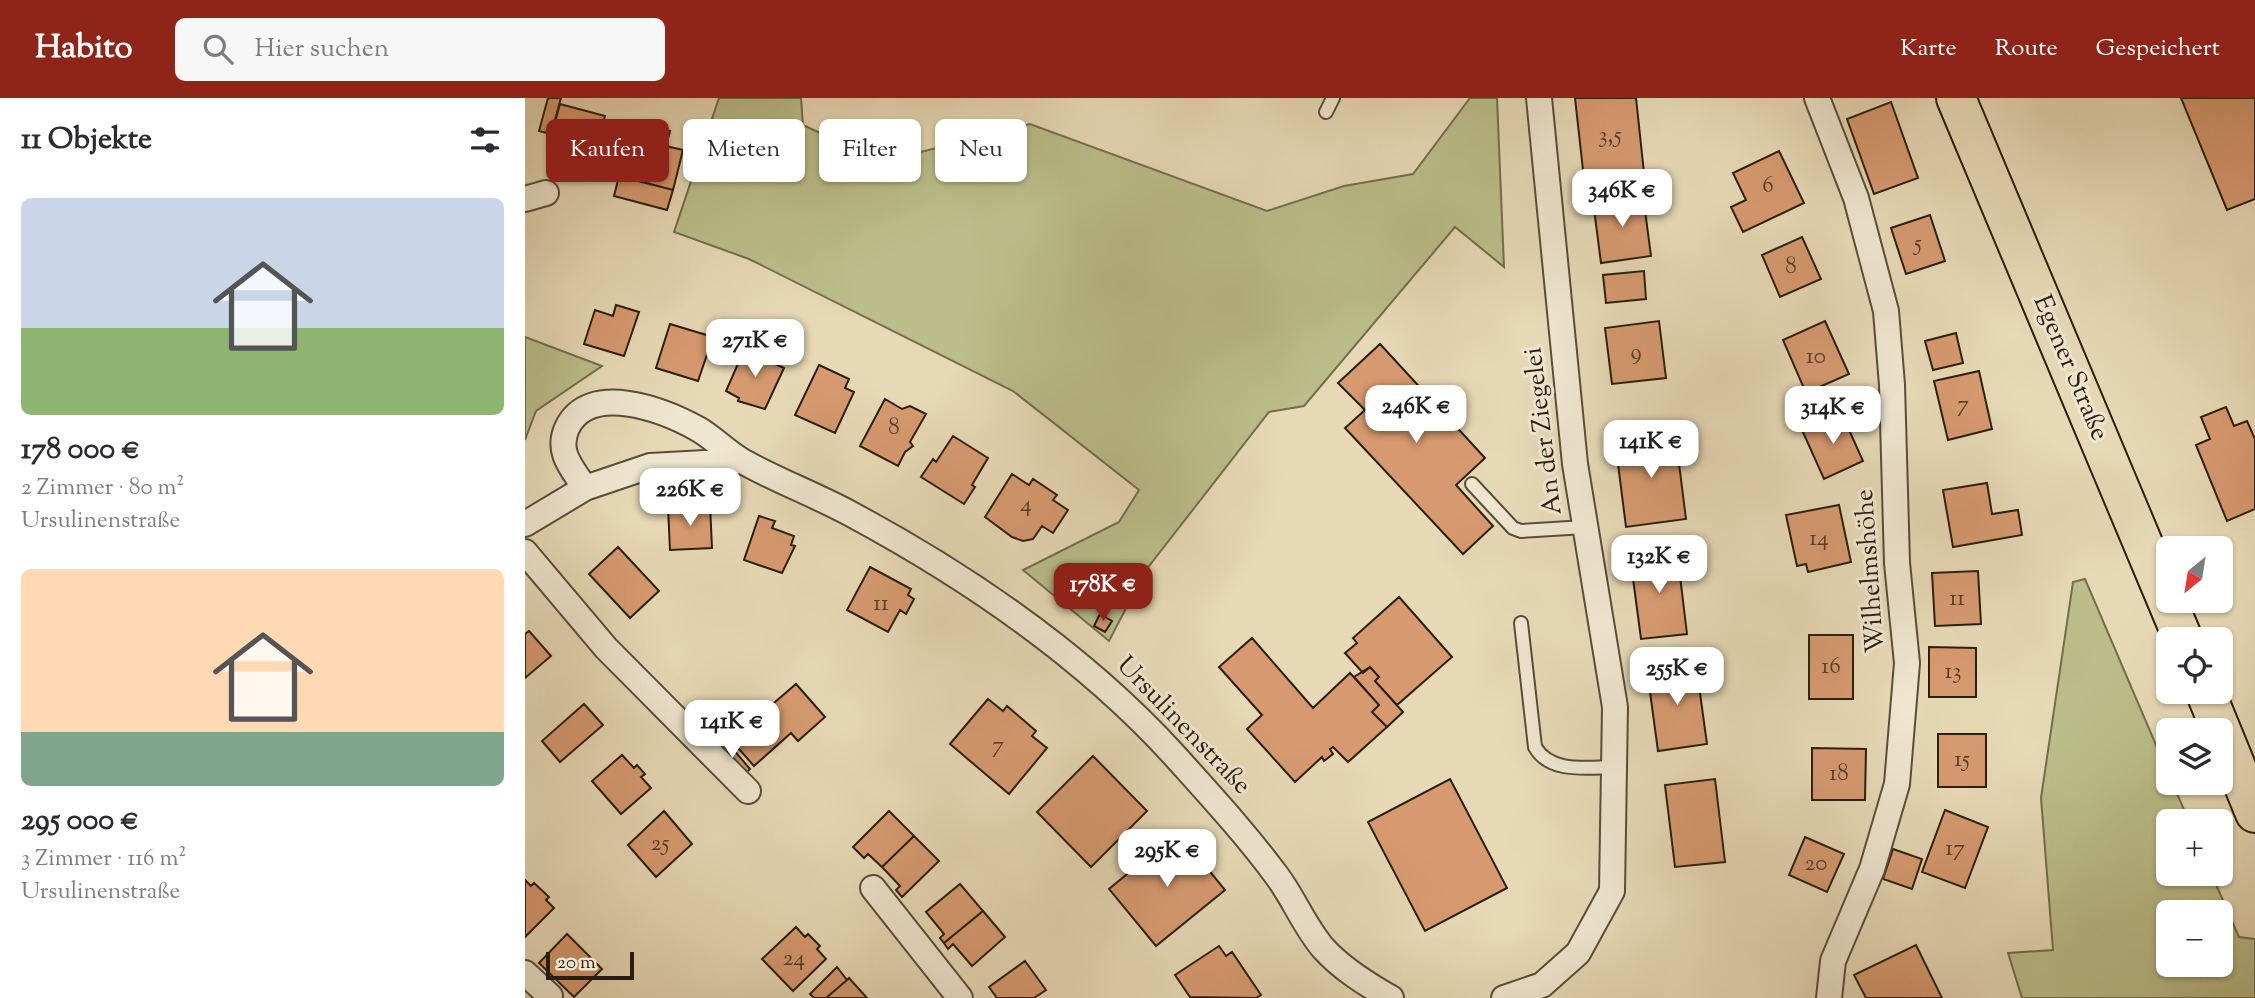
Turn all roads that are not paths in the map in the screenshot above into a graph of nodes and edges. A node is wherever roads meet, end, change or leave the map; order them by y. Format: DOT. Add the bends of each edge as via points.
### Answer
graph roads {
  1 [pos="1333,98"];
  2 [pos="1539,98"];
  3 [pos="1817,98"];
  4 [pos="1956,98"];
  5 [pos="1326,112"];
  6 [pos="742,461"];
  7 [pos="1472,484"];
  8 [pos="585,488"];
  9 [pos="525,524"];
  10 [pos="1585,527"];
  11 [pos="525,552"];
  12 [pos="1521,623"];
  13 [pos="2178,627"];
  14 [pos="2233,759"];
  15 [pos="1614,767"];
  16 [pos="748,791"];
  17 [pos="2255,813"];
  18 [pos="873,888"];
  19 [pos="525,973"];
  20 [pos="550,996"];
  21 [pos="960,998"];
  22 [pos="1391,998"];
  23 [pos="1504,998"];
  24 [pos="1829,998"];
  1 -- 5 [label="lane"];
  2 -- 10 [label="street, An der Ziegelei"];
  3 -- 24 [label="street, Wilhelmshöhe" via="1856,198 1886,311 1897,564 1907,663 1897,784 1871,869 1833,961"];
  4 -- 13 [label="main road, Egener Straße"];
  6 -- 8 [label="street, Ursulinenstraße" via="650,466"];
  6 -- 8 [label="street, Ursulinenstraße" via="699,429 647,407 596,402 569,423 561,440 564,455"];
  6 -- 22 [label="street, Ursulinenstraße" via="851,514 1005,607 1102,682 1225,811 1278,877 1323,947 1361,982"];
  7 -- 10 [label="lane" via="1514,528"];
  8 -- 9 [label="street, Ursulinenstraße"];
  10 -- 15 [label="street, An der Ziegelei" via="1615,707"];
  11 -- 16 [label="street" via="606,648"];
  12 -- 15 [label="lane" via="1535,747 1540,756 1559,766"];
  14 -- 17 [label="main road"];
  15 -- 23 [label="street, An der Ziegelei" via="1612,891 1578,953 1542,985"];
  18 -- 21 [label="street"];
  19 -- 20 [label="street"];
}
